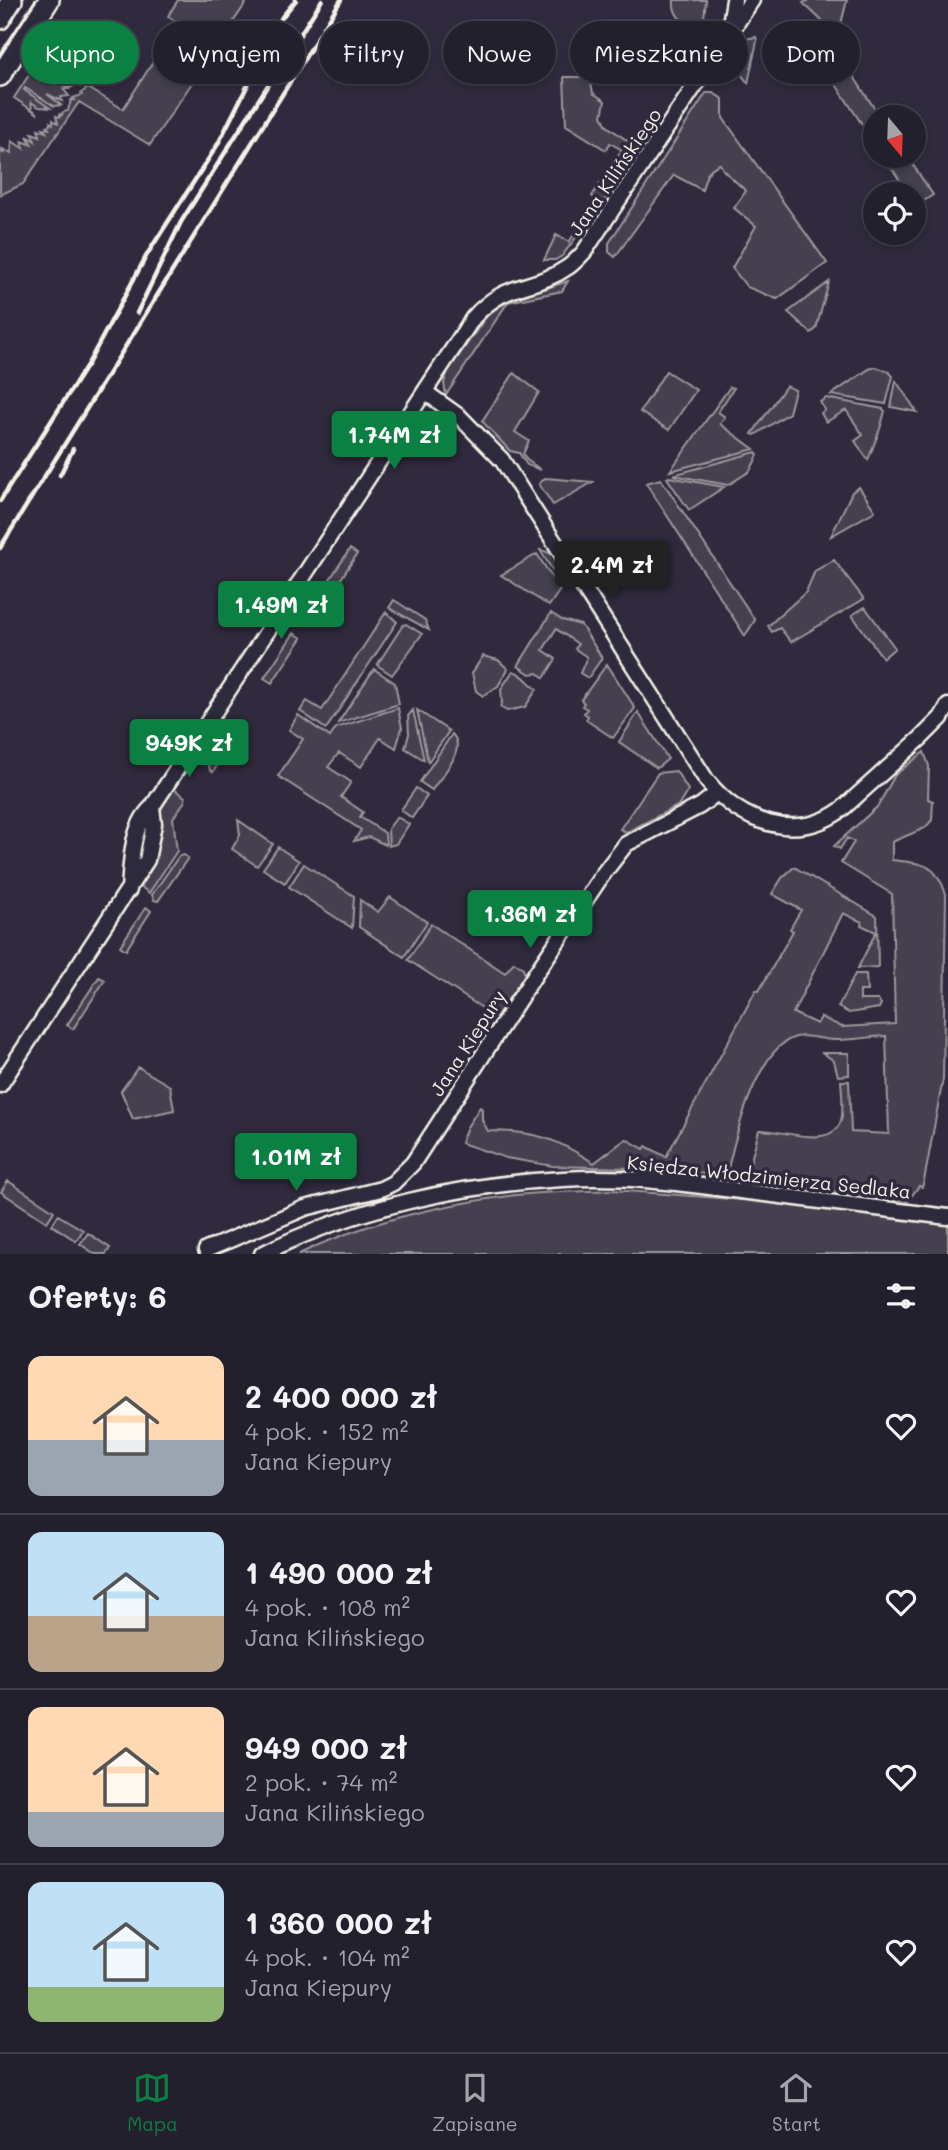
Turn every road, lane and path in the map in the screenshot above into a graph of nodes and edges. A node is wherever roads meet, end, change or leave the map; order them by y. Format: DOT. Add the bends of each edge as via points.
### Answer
graph roads {
  1 [pos="12,0"];
  2 [pos="49,0"];
  3 [pos="734,0"];
  4 [pos="752,0"];
  5 [pos="0,19"];
  6 [pos="732,21"];
  7 [pos="739,21"];
  8 [pos="0,76"];
  9 [pos="697,84"];
  10 [pos="425,392"];
  11 [pos="946,715"];
  12 [pos="717,793"];
  13 [pos="0,1085"];
  14 [pos="948,1217"];
  15 [pos="206,1250"];
  16 [pos="262,1254"];
  1 -- 5 [label="main road"];
  2 -- 8 [label="main road"];
  3 -- 6 [label="street, Jana Kilińskiego"];
  4 -- 7 [label="street, Jana Kilińskiego"];
  9 -- 10 [label="street, Jana Kilińskiego" via="584,252 569,267 489,300"];
  10 -- 12 [label="street" via="460,417 502,460"];
  10 -- 13 [label="street, Jana Kilińskiego" via="152,807 154,824 147,860"];
  11 -- 12 [label="street" via="841,810 816,824 778,826 748,814"];
  12 -- 15 [label="street, Jana Kiepury" via="626,844 413,1163 393,1183 305,1208"];
  14 -- 16 [label="street, Księdza Włodzimierza Sedlaka" via="648,1180 565,1178 484,1185 416,1200"];
}
